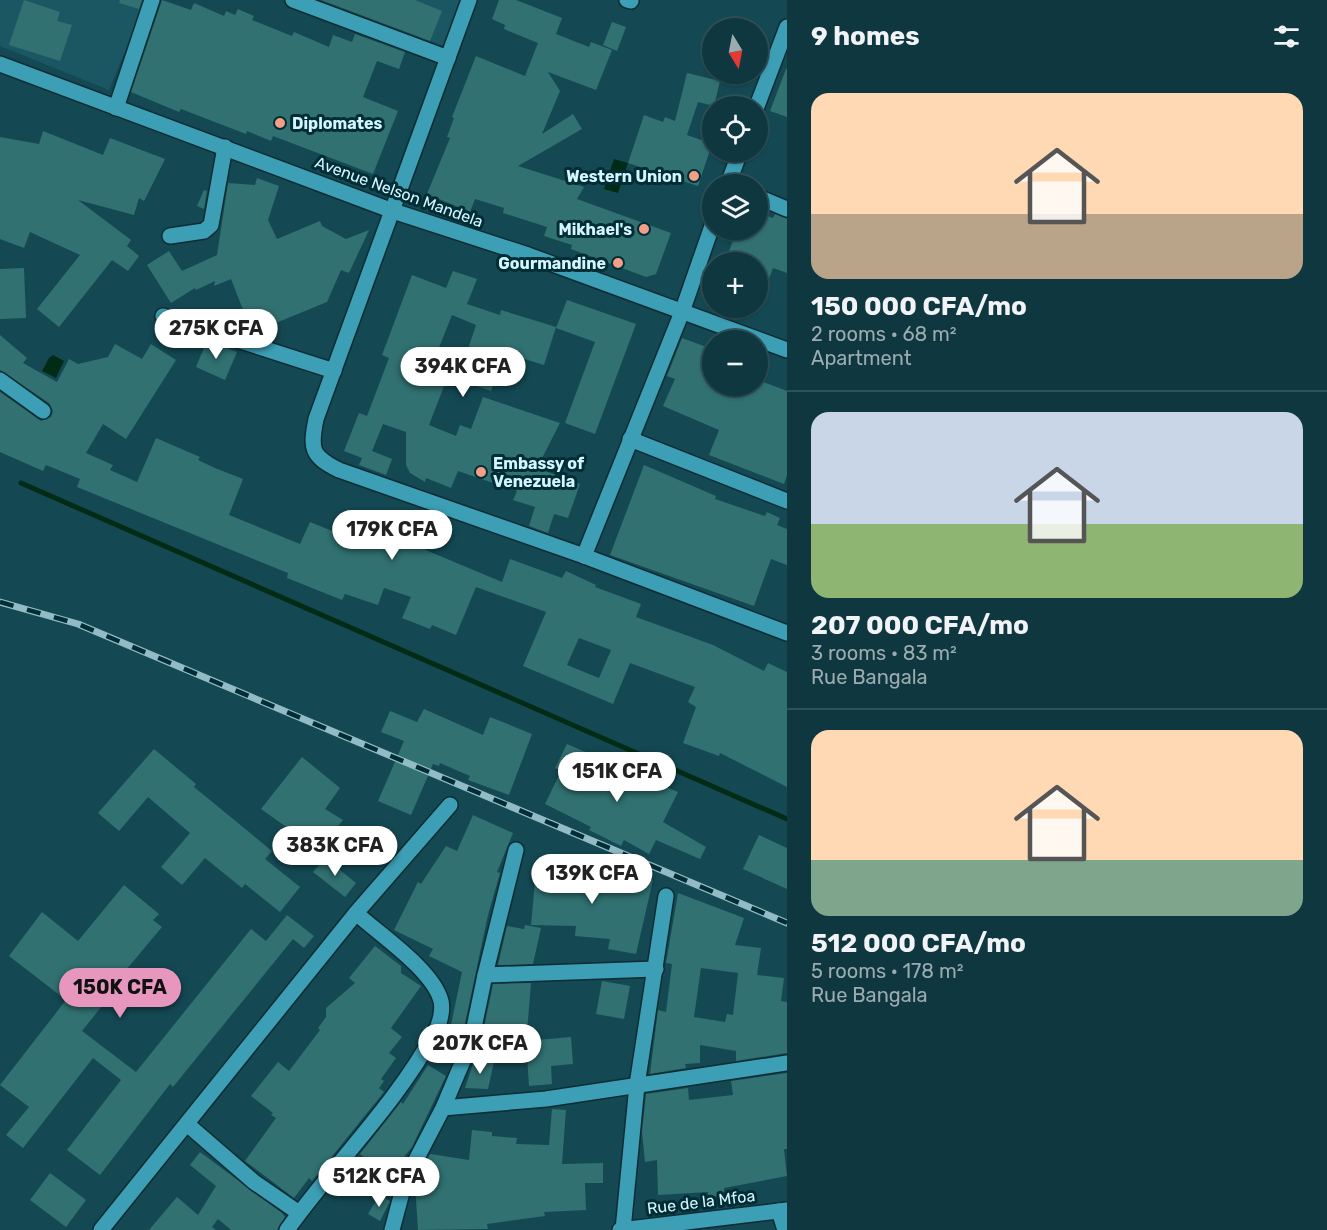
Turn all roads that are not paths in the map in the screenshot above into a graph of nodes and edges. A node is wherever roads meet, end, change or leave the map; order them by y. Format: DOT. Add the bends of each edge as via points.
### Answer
graph roads {
  1 [pos="152,0"];
  2 [pos="293,0"];
  3 [pos="469,0"];
  4 [pos="787,27"];
  5 [pos="448,58"];
  6 [pos="0,64"];
  7 [pos="761,96"];
  8 [pos="116,108"];
  9 [pos="225,147"];
  10 [pos="768,201"];
  11 [pos="787,208"];
  12 [pos="393,211"];
  13 [pos="170,236"];
  14 [pos="707,240"];
  15 [pos="682,312"];
  16 [pos="163,316"];
  17 [pos="787,350"];
  18 [pos="334,371"];
  19 [pos="0,380"];
  20 [pos="43,411"];
  21 [pos="630,439"];
  22 [pos="787,501"];
  23 [pos="584,556"];
  24 [pos="787,633"];
  25 [pos="450,805"];
  26 [pos="516,850"];
  27 [pos="666,896"];
  28 [pos="356,913"];
  29 [pos="656,969"];
  30 [pos="485,975"];
  31 [pos="787,1063"];
  32 [pos="637,1084"];
  33 [pos="443,1108"];
  34 [pos="188,1124"];
  35 [pos="783,1210"];
  36 [pos="299,1213"];
  37 [pos="101,1230"];
  38 [pos="287,1230"];
  39 [pos="392,1230"];
  40 [pos="622,1230"];
  41 [pos="786,1230"];
  1 -- 8 [label="street"];
  2 -- 5 [label="street"];
  3 -- 5 [label="street"];
  4 -- 7 [label="street"];
  5 -- 12 [label="street"];
  6 -- 8 [label="street, Avenue Nelson Mandela"];
  8 -- 9 [label="street, Avenue Nelson Mandela"];
  9 -- 12 [label="street, Avenue Nelson Mandela"];
  9 -- 13 [label="street" via="211,225 204,231"];
  10 -- 11 [label="street"];
  12 -- 15 [label="street, Avenue Nelson Mandela" via="528,255"];
  12 -- 18 [label="street"];
  14 -- 15 [label="street"];
  15 -- 17 [label="street, Avenue Nelson Mandela"];
  15 -- 21 [label="street"];
  16 -- 18 [label="street"];
  18 -- 23 [label="street" via="312,437 314,452 322,461"];
  19 -- 20 [label="street"];
  21 -- 22 [label="street"];
  21 -- 23 [label="street"];
  23 -- 24 [label="street"];
  25 -- 28 [label="street"];
  26 -- 30 [label="street"];
  27 -- 29 [label="street"];
  28 -- 34 [label="street"];
  28 -- 36 [label="street" via="430,979 442,1003 441,1016 401,1083"];
  29 -- 30 [label="street"];
  29 -- 32 [label="street"];
  30 -- 33 [label="street" via="471,1042"];
  31 -- 32 [label="street"];
  32 -- 33 [label="street" via="546,1099"];
  32 -- 40 [label="street"];
  33 -- 39 [label="street" via="405,1181"];
  34 -- 36 [label="street" via="254,1182"];
  34 -- 37 [label="street"];
  35 -- 40 [label="street, Rue de la Mfoa"];
  35 -- 41 [label="street"];
  36 -- 38 [label="street"];
}
